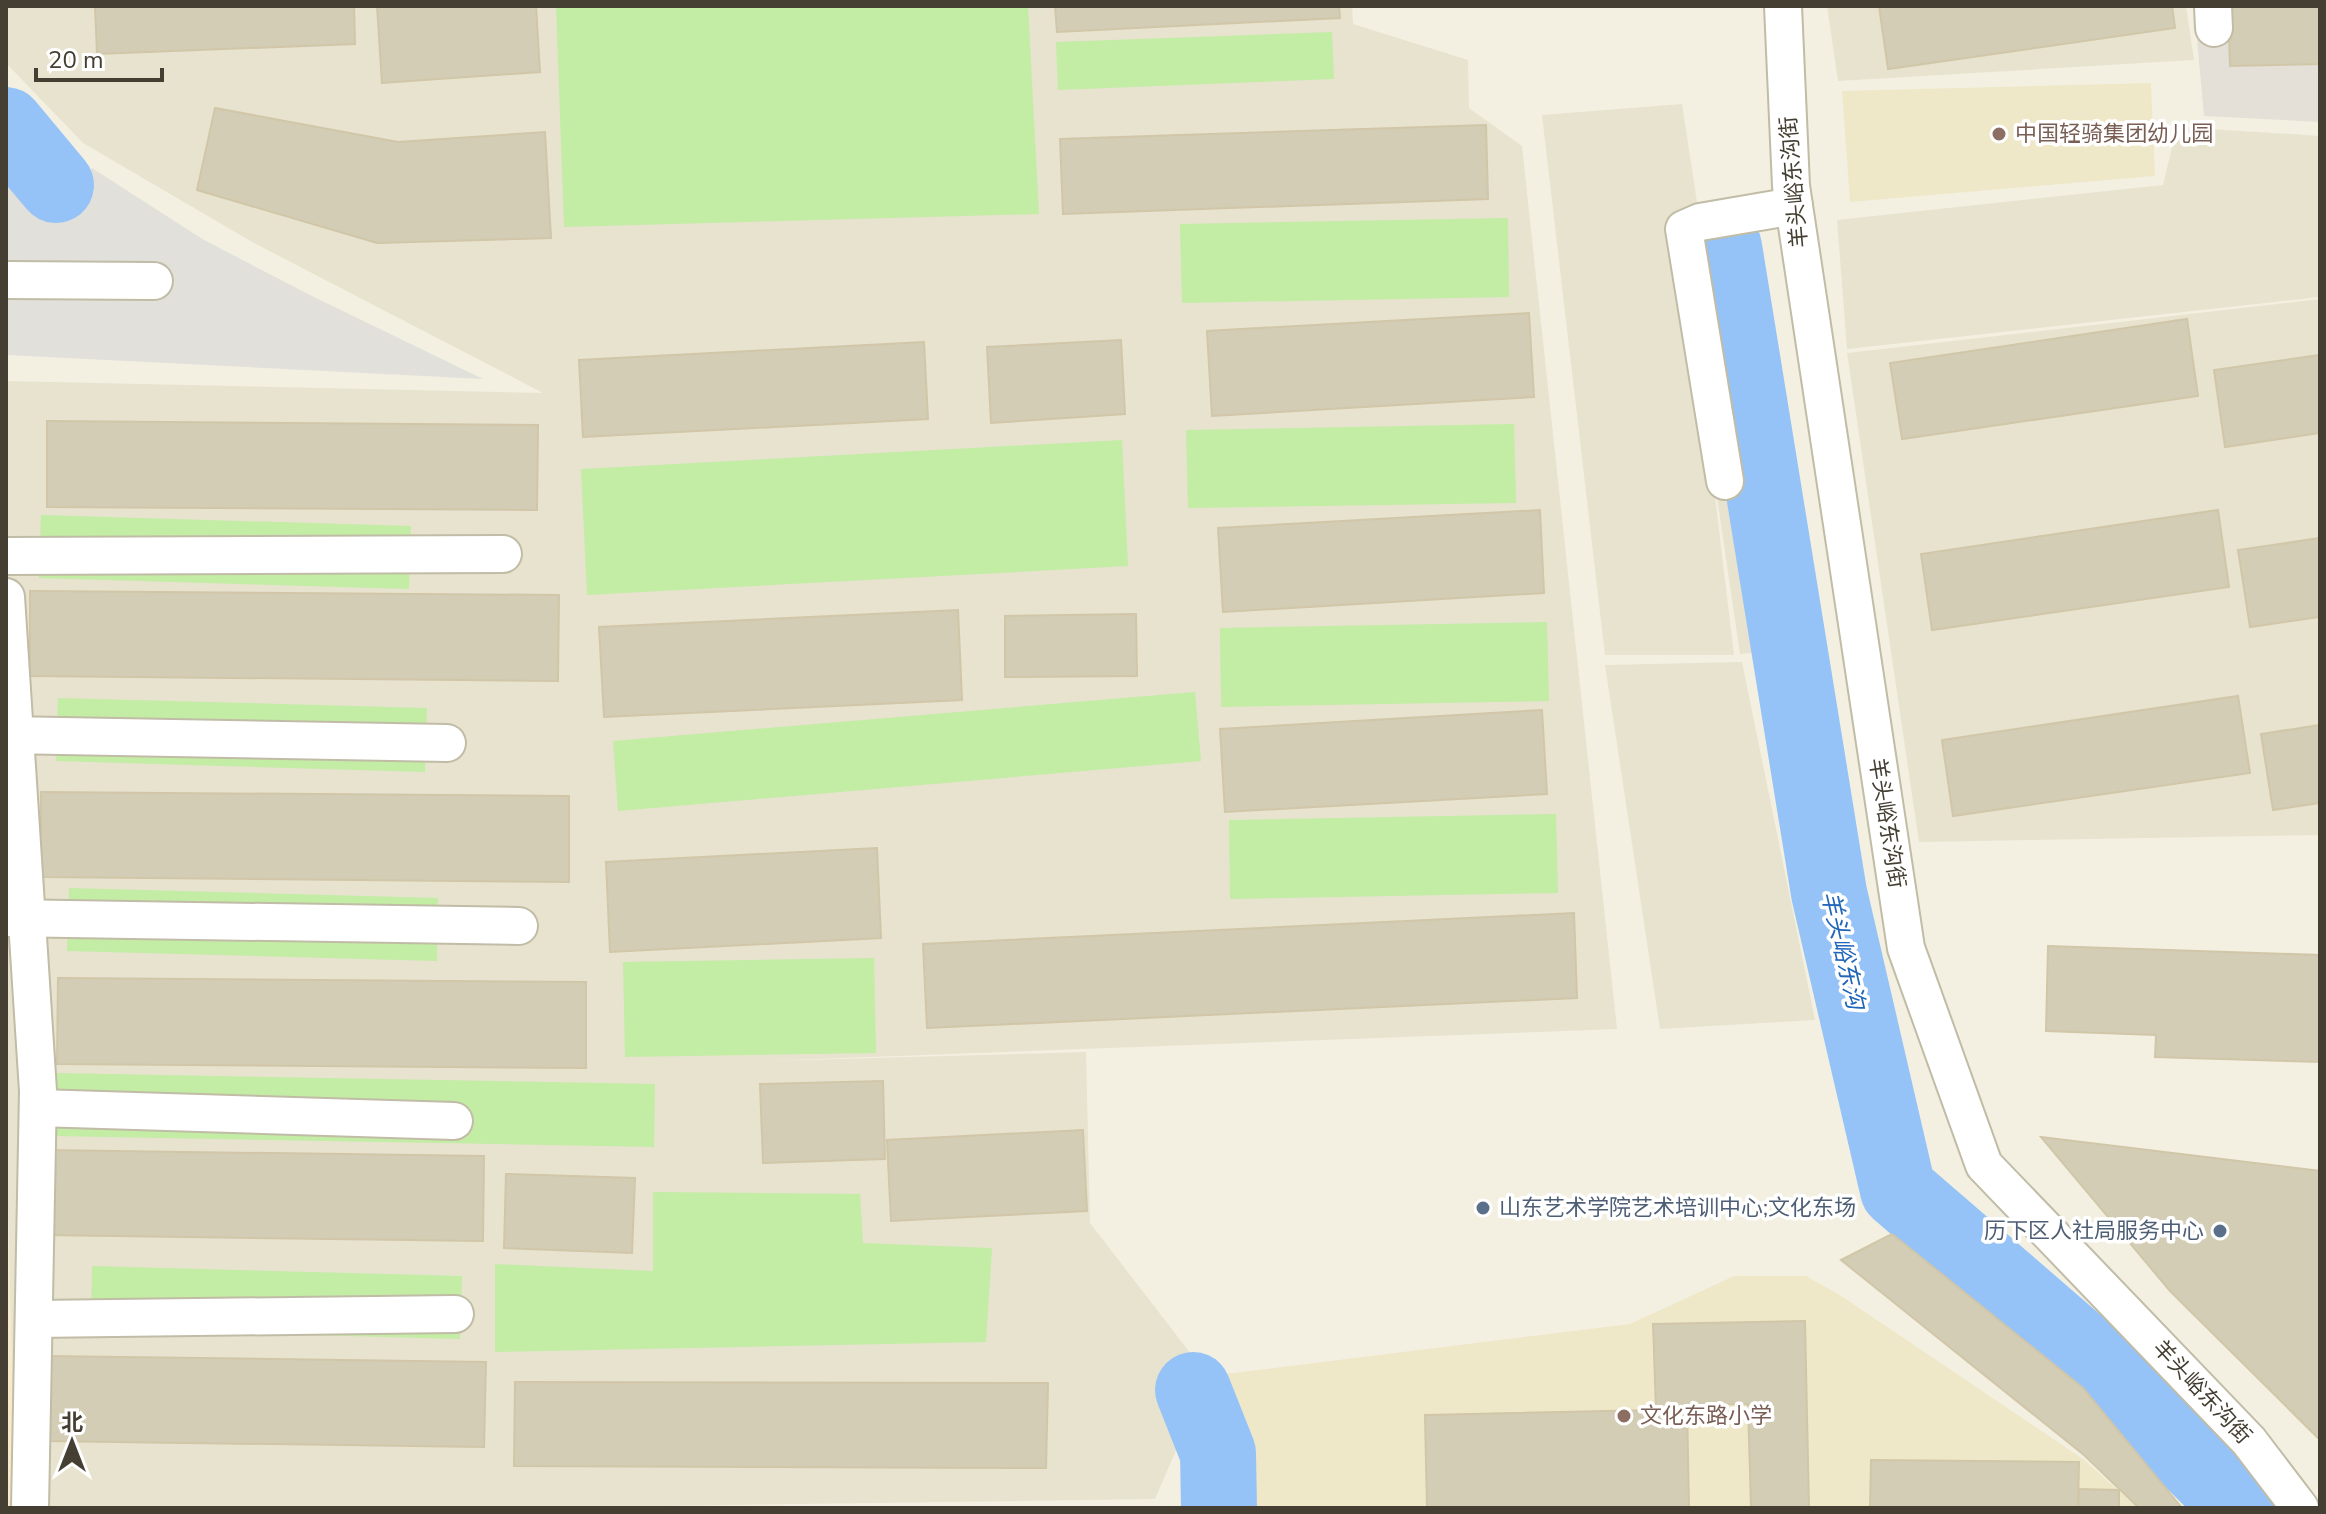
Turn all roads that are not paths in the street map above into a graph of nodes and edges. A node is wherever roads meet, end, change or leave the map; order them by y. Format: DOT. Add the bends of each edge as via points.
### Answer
graph roads {
  1 [pos="1783,6"];
  2 [pos="1794,206"];
  3 [pos="6,280"];
  4 [pos="154,281"];
  5 [pos="1725,481"];
  6 [pos="503,554"];
  7 [pos="6,556"];
  8 [pos="6,597"];
  9 [pos="10,735"];
  10 [pos="447,743"];
  11 [pos="16,918"];
  12 [pos="519,926"];
  13 [pos="38,1108"];
  14 [pos="454,1121"];
  15 [pos="455,1314"];
  16 [pos="34,1319"];
  17 [pos="30,1508"];
  18 [pos="2300,1508"];
  1 -- 2 [label="street, 羊头峪东沟街"];
  2 -- 5 [label="street" via="1684,229"];
  2 -- 18 [label="street, 羊头峪东沟街" via="1906,948 1984,1165 2249,1441"];
  3 -- 4 [label="street"];
  6 -- 7 [label="street"];
  8 -- 9 [label="street"];
  9 -- 10 [label="street"];
  9 -- 11 [label="street"];
  11 -- 12 [label="street"];
  11 -- 13 [label="street"];
  13 -- 14 [label="street"];
  13 -- 16 [label="street"];
  15 -- 16 [label="street"];
  16 -- 17 [label="street"];
}
